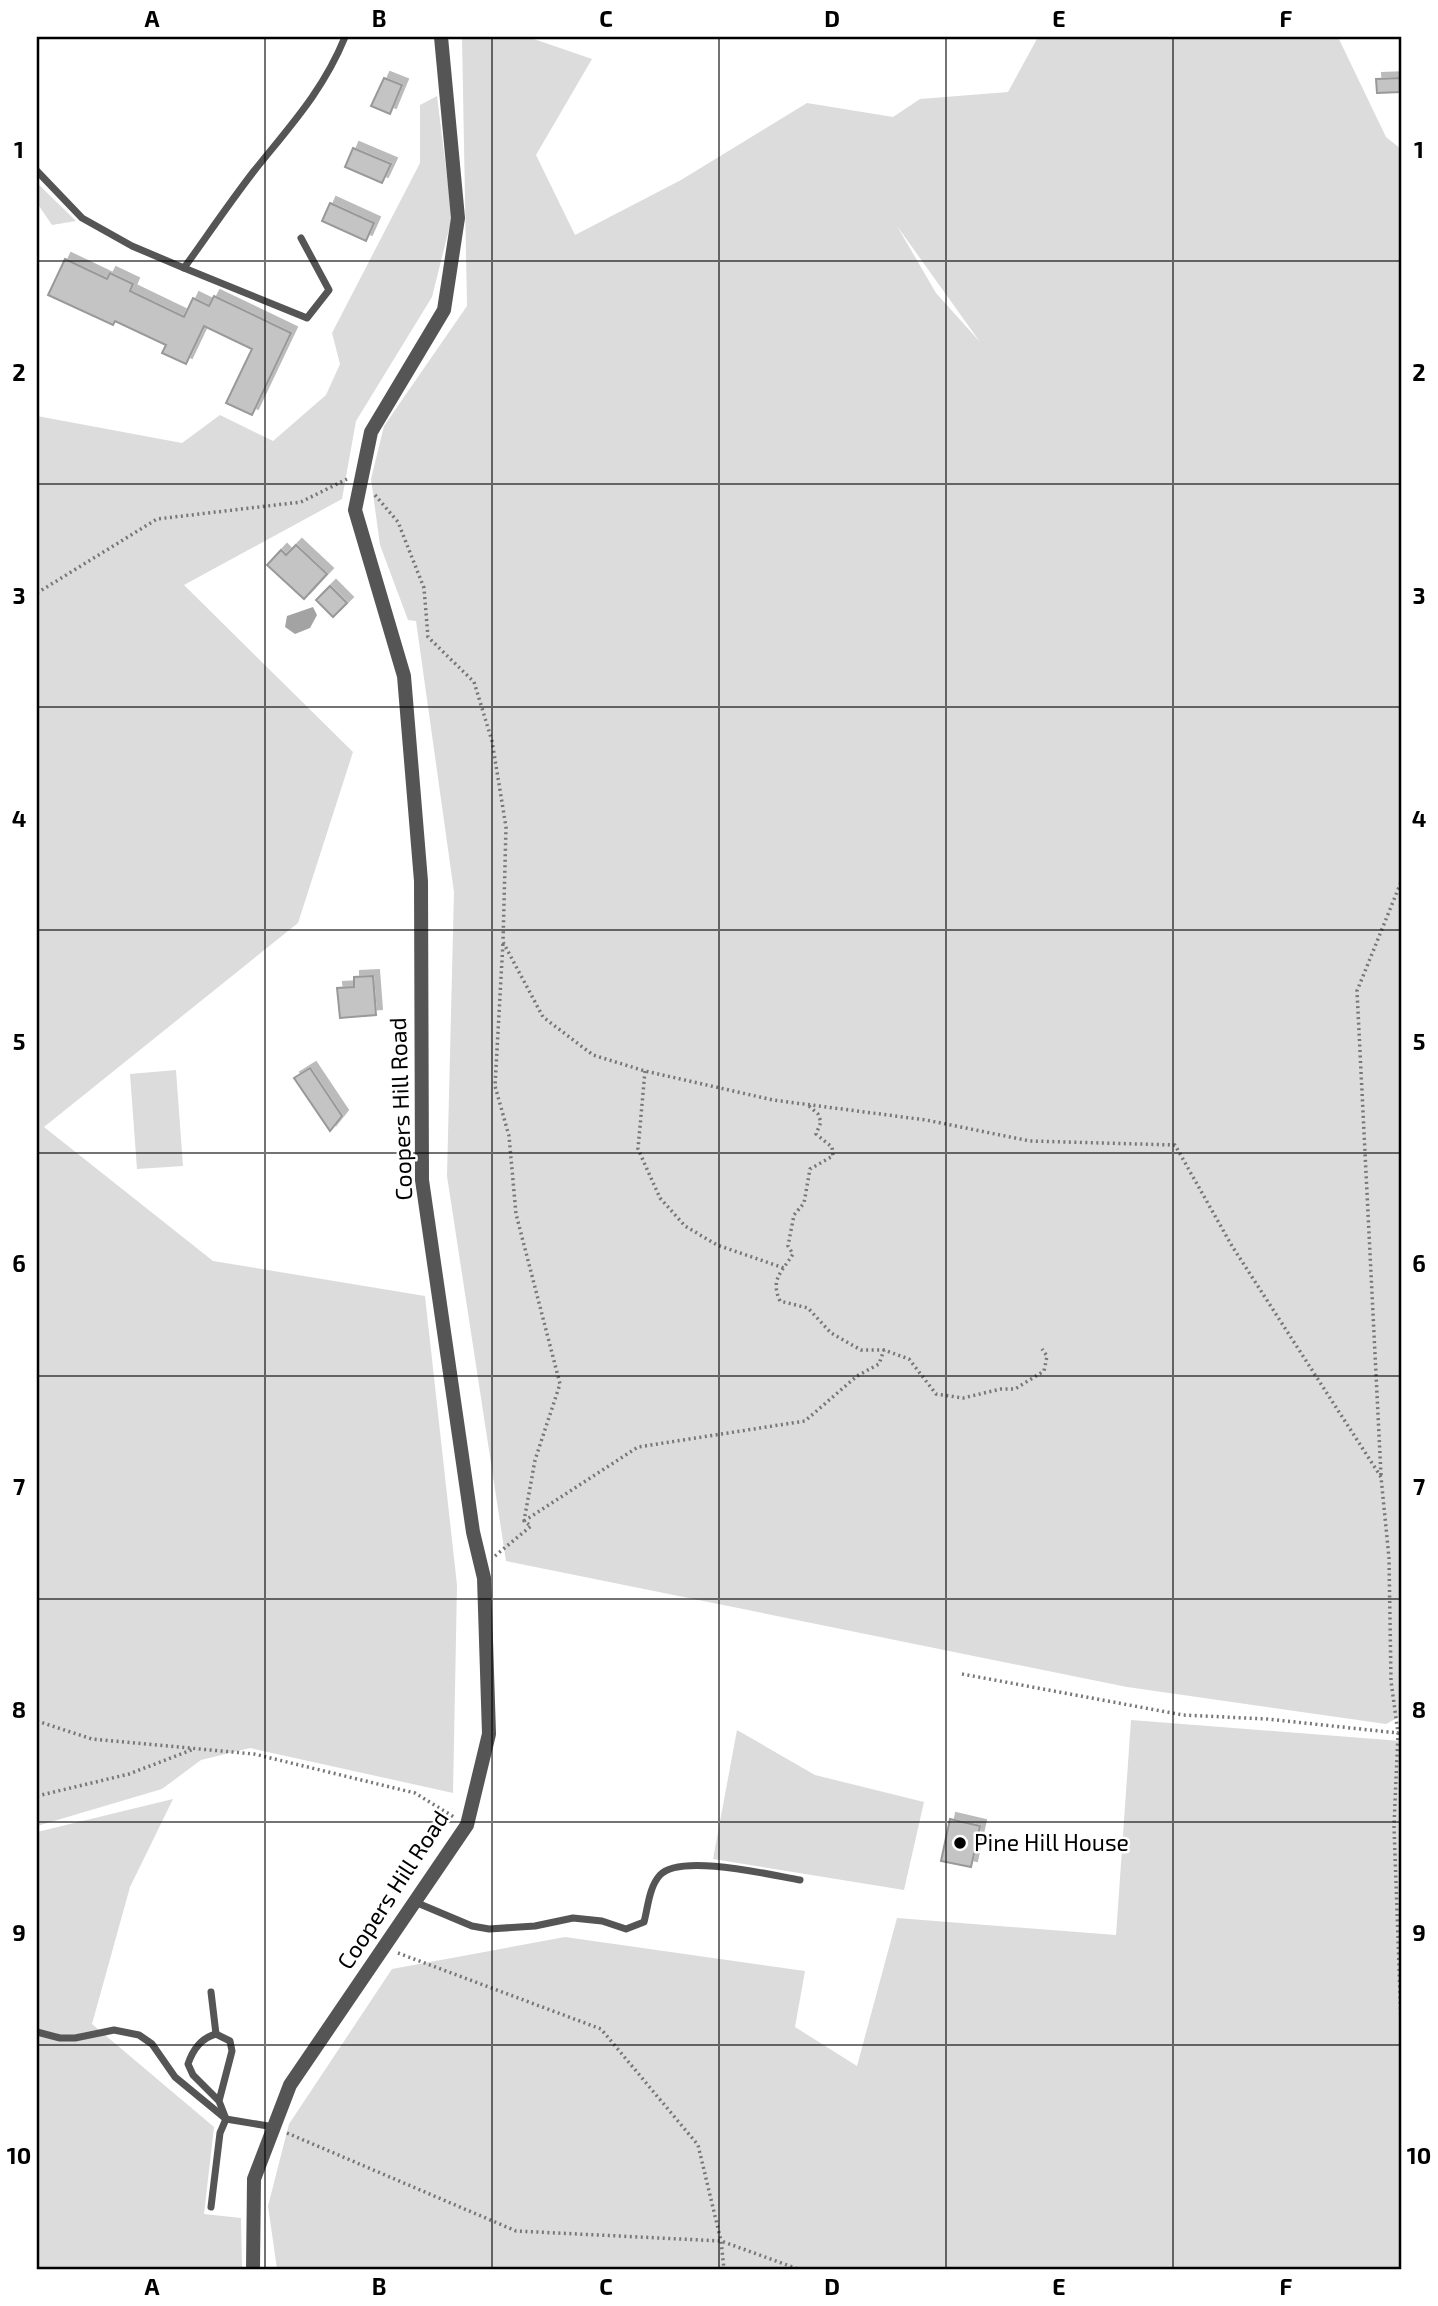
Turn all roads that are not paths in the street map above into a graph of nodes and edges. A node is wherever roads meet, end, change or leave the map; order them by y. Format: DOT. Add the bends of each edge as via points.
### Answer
graph roads {
  1 [pos="345,37"];
  2 [pos="440,37"];
  3 [pos="37,171"];
  4 [pos="301,238"];
  5 [pos="184,268"];
  6 [pos="800,1880"];
  7 [pos="414,1902"];
  8 [pos="211,1992"];
  9 [pos="37,2032"];
  10 [pos="216,2034"];
  11 [pos="219,2101"];
  12 [pos="226,2119"];
  13 [pos="274,2127"];
  14 [pos="211,2207"];
  15 [pos="253,2269"];
  1 -- 5 [label="lane" via="305,110"];
  2 -- 7 [label="street, Coopers Hill Road" via="458,218 444,310 371,432 355,510 404,676 421,881 422,1180 473,1532 484,1578 488,1734 467,1825"];
  3 -- 5 [label="lane" via="82,218"];
  4 -- 5 [label="lane" via="329,290 307,318"];
  6 -- 7 [label="lane" via="696,1864 676,1866 660,1875 644,1922 626,1929 573,1918 489,1929"];
  7 -- 13 [label="street, Coopers Hill Road" via="290,2085"];
  8 -- 10 [label="lane"];
  9 -- 12 [label="lane" via="60,2038 114,2030 139,2035 152,2044 175,2077"];
  10 -- 11 [label="lane" via="230,2042 232,2051"];
  10 -- 11 [label="lane" via="200,2042 188,2064 192,2075"];
  11 -- 12 [label="lane"];
  12 -- 13 [label="lane"];
  12 -- 14 [label="lane" via="220,2133"];
  13 -- 15 [label="street, Coopers Hill Road" via="254,2179"];
}
